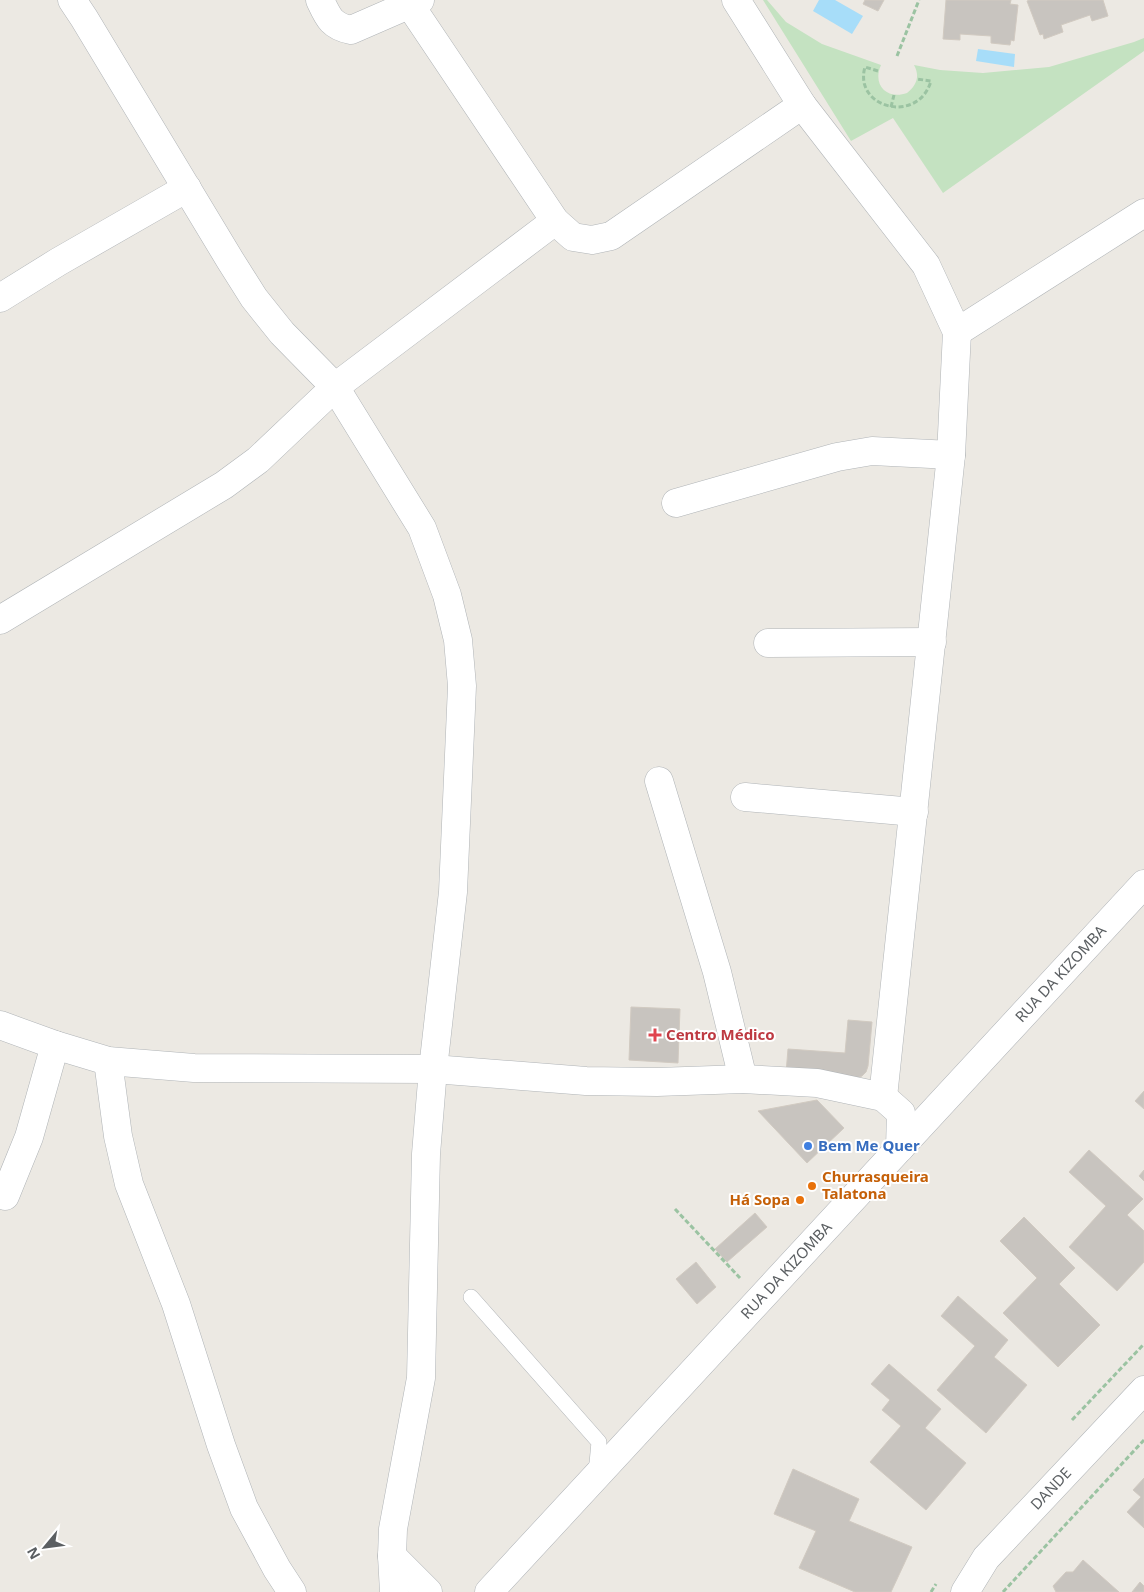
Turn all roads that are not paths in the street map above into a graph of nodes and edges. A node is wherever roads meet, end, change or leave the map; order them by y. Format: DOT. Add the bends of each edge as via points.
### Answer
graph roads {
  1 [pos="72,0"];
  2 [pos="320,0"];
  3 [pos="736,0"];
  4 [pos="415,2"];
  5 [pos="802,105"];
  6 [pos="186,188"];
  7 [pos="1142,218"];
  8 [pos="555,221"];
  9 [pos="0,298"];
  10 [pos="957,332"];
  11 [pos="335,387"];
  12 [pos="951,455"];
  13 [pos="676,503"];
  14 [pos="0,620"];
  15 [pos="932,642"];
  16 [pos="768,643"];
  17 [pos="659,781"];
  18 [pos="745,797"];
  19 [pos="914,812"];
  20 [pos="1144,884"];
  21 [pos="0,1025"];
  22 [pos="56,1045"];
  23 [pos="108,1061"];
  24 [pos="433,1069"];
  25 [pos="743,1079"];
  26 [pos="883,1097"];
  27 [pos="900,1148"];
  28 [pos="4,1196"];
  29 [pos="471,1297"];
  30 [pos="1144,1390"];
  31 [pos="596,1477"];
  32 [pos="392,1556"];
  33 [pos="292,1592"];
  34 [pos="394,1592"];
  35 [pos="428,1592"];
  36 [pos="489,1592"];
  37 [pos="966,1592"];
  1 -- 6 [label="street"];
  2 -- 4 [label="street" via="330,20 340,28 351,30"];
  3 -- 5 [label="street"];
  4 -- 8 [label="street"];
  5 -- 8 [label="street" via="611,236 592,240 572,237"];
  5 -- 10 [label="street" via="926,265"];
  6 -- 9 [label="street"];
  6 -- 11 [label="street" via="254,298 282,333"];
  7 -- 10 [label="street"];
  8 -- 11 [label="street"];
  10 -- 12 [label="street"];
  11 -- 14 [label="street" via="258,460 224,485"];
  11 -- 24 [label="street" via="422,528 447,595 458,640 462,686 453,892"];
  12 -- 13 [label="street" via="872,451 846,455"];
  12 -- 15 [label="street"];
  15 -- 16 [label="street"];
  15 -- 19 [label="street"];
  17 -- 25 [label="street" via="718,972"];
  18 -- 19 [label="street"];
  19 -- 26 [label="street"];
  20 -- 27 [label="street, RUA DA KIZOMBA"];
  21 -- 22 [label="street"];
  22 -- 23 [label="street"];
  22 -- 28 [label="street" via="28,1137"];
  23 -- 24 [label="street" via="194,1068"];
  23 -- 33 [label="street" via="118,1136 129,1184 176,1304 244,1508"];
  24 -- 25 [label="street" via="586,1081"];
  24 -- 32 [label="street" via="426,1154 421,1378 393,1529"];
  25 -- 26 [label="street" via="817,1083"];
  26 -- 27 [label="street" via="900,1113"];
  27 -- 31 [label="street, RUA DA KIZOMBA"];
  29 -- 31 [label="lane" via="599,1442"];
  30 -- 37 [label="street, DANDE" via="986,1558"];
  31 -- 36 [label="street, RUA DA KIZOMBA"];
  32 -- 34 [label="street"];
  32 -- 35 [label="street"];
}
